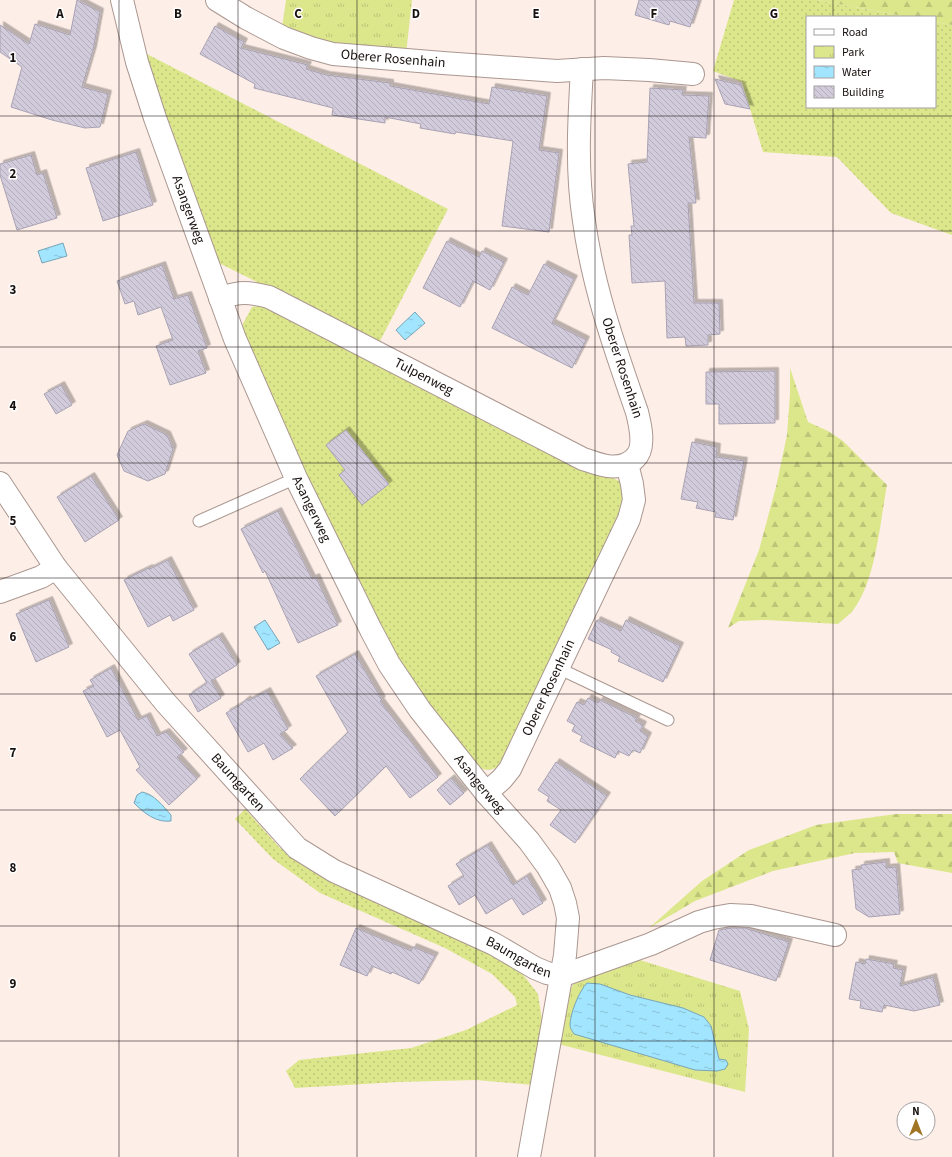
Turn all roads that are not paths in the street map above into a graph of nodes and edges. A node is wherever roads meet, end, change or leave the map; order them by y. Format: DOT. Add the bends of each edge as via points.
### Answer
graph roads {
  1 [pos="122,0"];
  2 [pos="217,0"];
  3 [pos="582,69"];
  4 [pos="693,74"];
  5 [pos="220,298"];
  6 [pos="627,464"];
  7 [pos="296,478"];
  8 [pos="0,483"];
  9 [pos="199,521"];
  10 [pos="56,568"];
  11 [pos="0,592"];
  12 [pos="558,668"];
  13 [pos="668,720"];
  14 [pos="486,793"];
  15 [pos="835,935"];
  16 [pos="561,976"];
  17 [pos="529,1157"];
  1 -- 5 [label="street, Asangerweg" via="154,118"];
  2 -- 3 [label="street, Oberer Rosenhain" via="284,38 333,54 557,71"];
  3 -- 4 [label="street, Oberer Rosenhain" via="649,70"];
  3 -- 6 [label="street, Oberer Rosenhain" via="579,150 584,221 601,304 641,429 640,448 636,458"];
  5 -- 6 [label="street, Tulpenweg" via="249,292 269,297 582,459 616,468"];
  5 -- 7 [label="street, Asangerweg" via="235,340"];
  6 -- 12 [label="street, Oberer Rosenhain" via="634,500 629,519"];
  7 -- 9 [label="lane"];
  7 -- 14 [label="street, Asangerweg" via="389,664 420,710"];
  8 -- 10 [label="street, Baumgarten"];
  10 -- 11 [label="street" via="41,577"];
  10 -- 16 [label="street, Baumgarten" via="165,702 297,848 334,871 494,944 535,968"];
  12 -- 13 [label="lane"];
  12 -- 14 [label="street, Oberer Rosenhain" via="510,769"];
  14 -- 16 [label="street, Asangerweg" via="529,841 560,888 568,918"];
  15 -- 16 [label="street, Baumgarten" via="751,916 730,915 699,922 651,944"];
  16 -- 17 [label="street, Baumgarten"];
}
